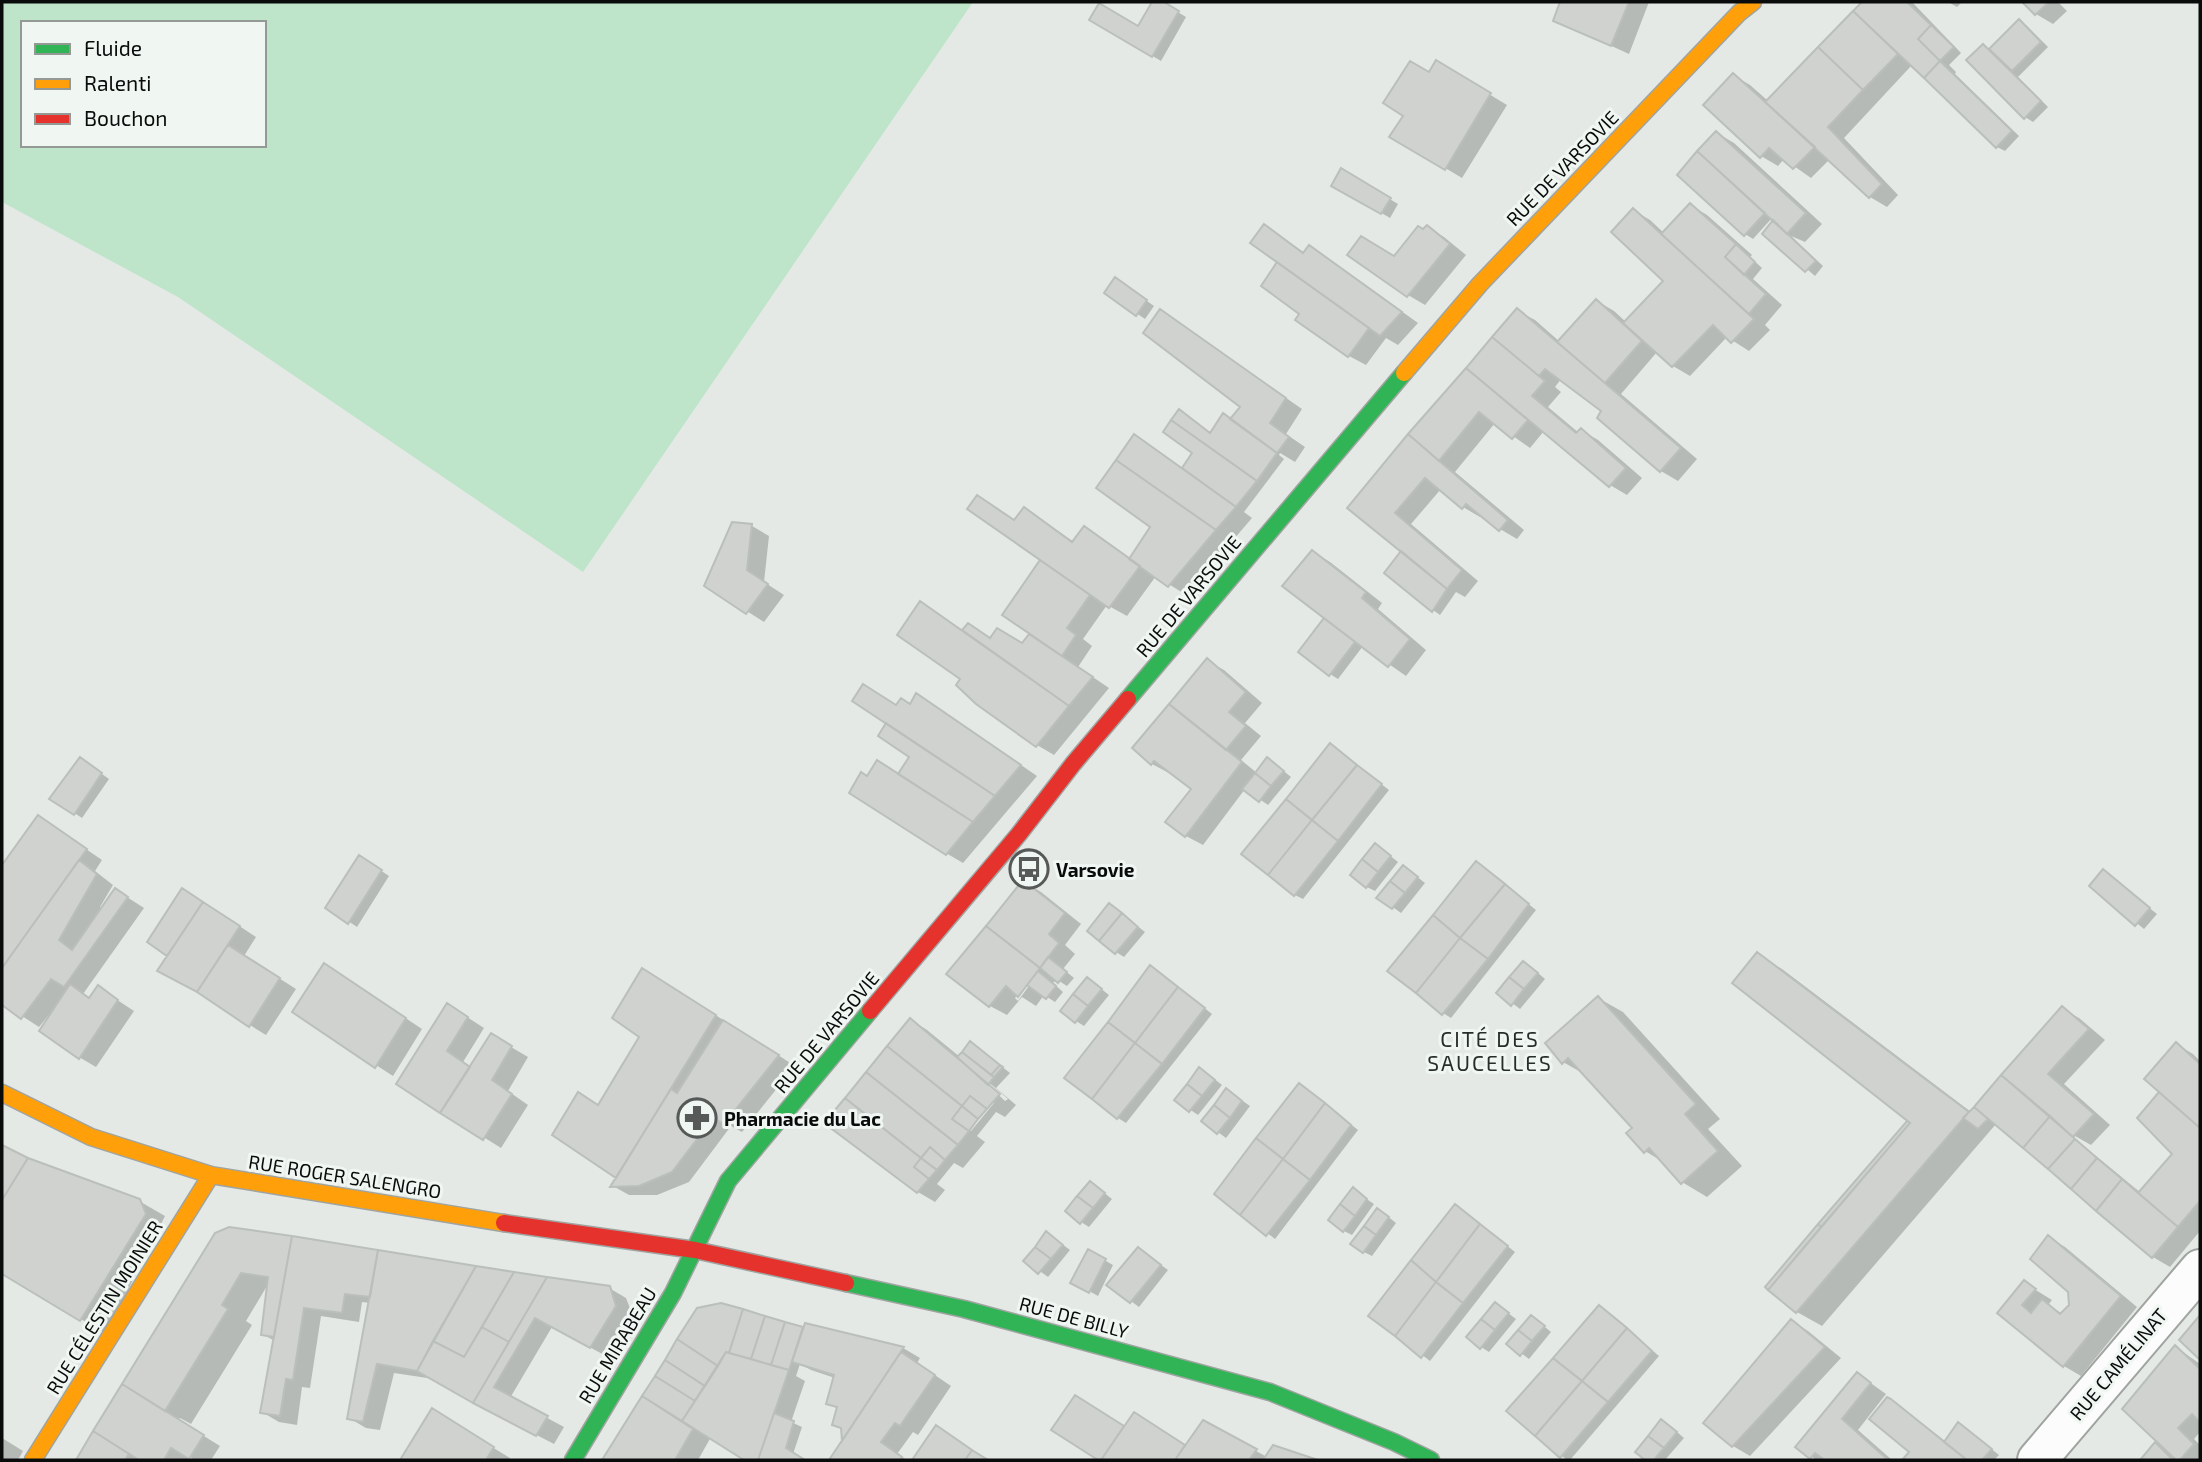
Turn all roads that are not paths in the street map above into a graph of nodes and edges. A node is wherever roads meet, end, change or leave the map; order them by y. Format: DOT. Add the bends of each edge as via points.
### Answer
graph roads {
  1 [pos="1739,6"];
  2 [pos="2,1093"];
  3 [pos="211,1175"];
  4 [pos="695,1250"];
  5 [pos="2200,1269"];
  6 [pos="33,1460"];
  7 [pos="573,1460"];
  8 [pos="1431,1460"];
  9 [pos="2037,1460"];
  1 -- 4 [label="street, RUE DE VARSOVIE" via="1480,284 1073,764 728,1181"];
  2 -- 3 [label="street, RUE ROGER SALENGRO" via="91,1137"];
  3 -- 4 [label="street, RUE ROGER SALENGRO"];
  3 -- 6 [label="street, RUE CÉLESTIN MOINIER"];
  4 -- 7 [label="street, RUE MIRABEAU"];
  4 -- 8 [label="street, RUE DE BILLY" via="964,1309 1270,1392"];
  5 -- 9 [label="street, RUE CAMÉLINAT"];
}
